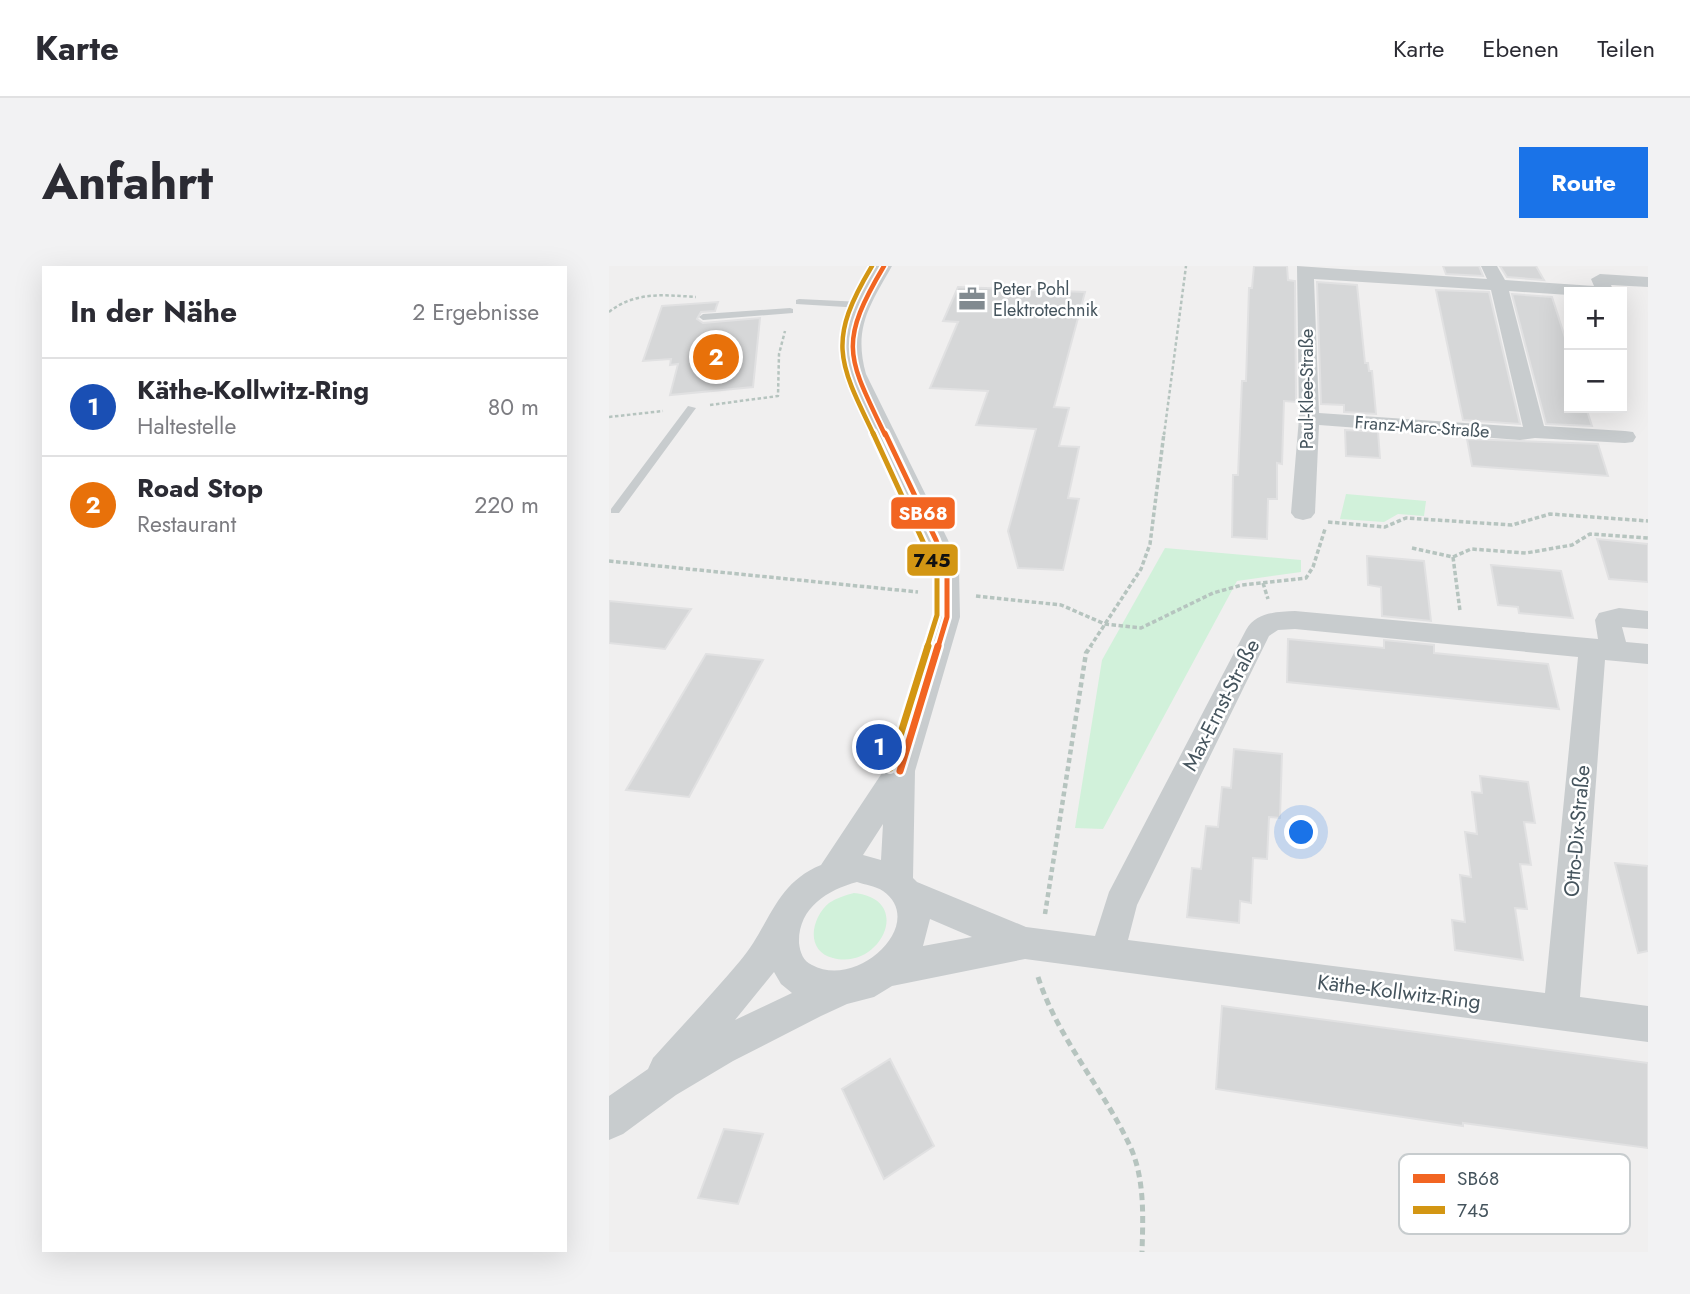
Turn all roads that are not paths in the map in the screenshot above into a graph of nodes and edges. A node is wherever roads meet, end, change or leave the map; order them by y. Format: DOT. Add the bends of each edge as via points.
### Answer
graph roads {
  1 [pos="884,266"];
  2 [pos="1305,270"];
  3 [pos="1493,275"];
  4 [pos="1648,282"];
  5 [pos="799,302"];
  6 [pos="862,305"];
  7 [pos="790,311"];
  8 [pos="703,317"];
  9 [pos="691,408"];
  10 [pos="1308,418"];
  11 [pos="1535,432"];
  12 [pos="1625,437"];
  13 [pos="615,511"];
  14 [pos="1303,513"];
  15 [pos="1648,620"];
  16 [pos="1603,650"];
  17 [pos="1648,654"];
  18 [pos="900,771"];
  19 [pos="834,872"];
  20 [pos="903,886"];
  21 [pos="781,932"];
  22 [pos="1032,944"];
  23 [pos="1107,954"];
  24 [pos="887,970"];
  25 [pos="839,990"];
  26 [pos="1562,1013"];
  27 [pos="1648,1024"];
  28 [pos="654,1085"];
  29 [pos="609,1120"];
  1 -- 6 [label="street"];
  2 -- 3 [label="street"];
  2 -- 10 [label="street, Paul-Klee-Straße"];
  3 -- 4 [label="street" via="1605,292 1600,279"];
  3 -- 11 [label="street"];
  5 -- 6 [label="lane"];
  6 -- 18 [label="street" via="852,325 849,354 947,570 947,617"];
  7 -- 8 [label="lane"];
  9 -- 13 [label="lane"];
  10 -- 11 [label="street, Franz-Marc-Straße"];
  10 -- 14 [label="street, Paul-Klee-Straße"];
  11 -- 12 [label="street, Franz-Marc-Straße"];
  15 -- 16 [label="street" via="1608,620"];
  16 -- 17 [label="street, Max-Ernst-Straße"];
  16 -- 23 [label="street, Max-Ernst-Straße" via="1272,621 1259,630 1121,903"];
  16 -- 26 [label="street, Otto-Dix-Straße"];
  18 -- 19 [label="street"];
  18 -- 20 [label="street"];
  19 -- 20 [label="street" via="879,870"];
  19 -- 21 [label="street" via="799,895"];
  20 -- 22 [label="street, Käthe-Kollwitz-Ring"];
  20 -- 24 [label="street" via="915,912 913,933"];
  21 -- 25 [label="street" via="782,954 793,974 813,986"];
  21 -- 28 [label="street" via="754,971"];
  22 -- 23 [label="street, Käthe-Kollwitz-Ring"];
  22 -- 24 [label="street, Käthe-Kollwitz-Ring"];
  23 -- 26 [label="street, Käthe-Kollwitz-Ring"];
  24 -- 25 [label="street" via="865,984"];
  25 -- 28 [label="street"];
  26 -- 27 [label="street, Käthe-Kollwitz-Ring"];
  28 -- 29 [label="street"];
}
